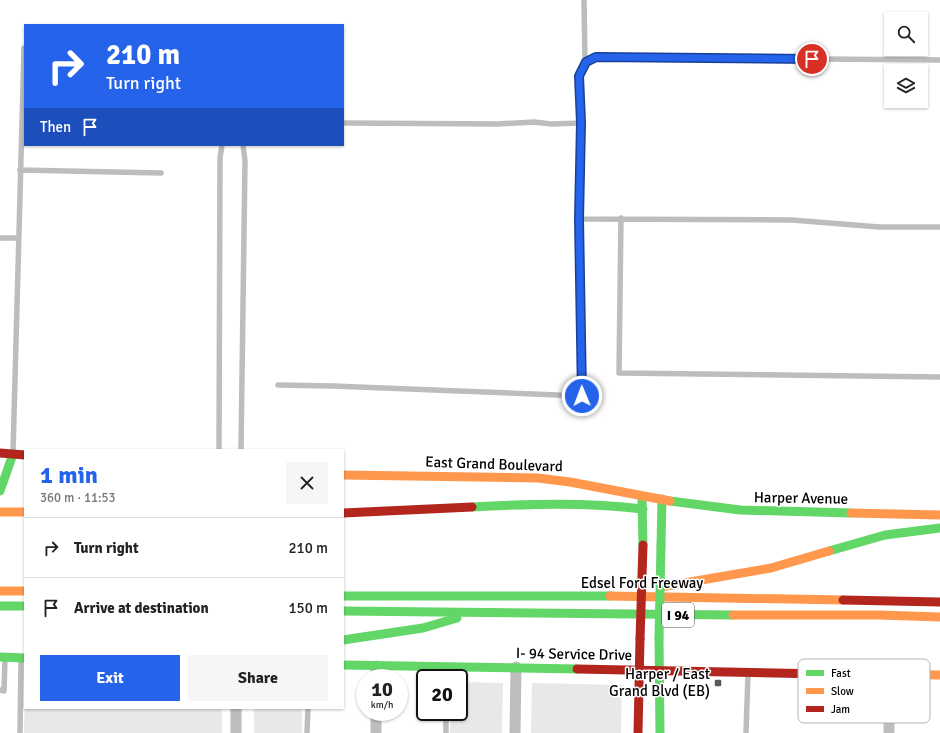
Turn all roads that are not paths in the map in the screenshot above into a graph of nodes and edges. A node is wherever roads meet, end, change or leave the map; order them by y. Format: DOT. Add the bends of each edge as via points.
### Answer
graph roads {
  1 [pos="584,0"];
  2 [pos="24,48"];
  3 [pos="940,60"];
  4 [pos="586,62"];
  5 [pos="344,123"];
  6 [pos="581,123"];
  7 [pos="222,146"];
  8 [pos="243,146"];
  9 [pos="20,170"];
  10 [pos="161,173"];
  11 [pos="621,218"];
  12 [pos="579,219"];
  13 [pos="940,227"];
  14 [pos="0,238"];
  15 [pos="18,238"];
  16 [pos="940,377"];
  17 [pos="278,385"];
  18 [pos="219,449"];
  19 [pos="241,449"];
  20 [pos="0,453"];
  21 [pos="13,454"];
  22 [pos="24,455"];
  23 [pos="344,475"];
  24 [pos="0,491"];
  25 [pos="642,495"];
  26 [pos="662,499"];
  27 [pos="642,509"];
  28 [pos="0,512"];
  29 [pos="24,512"];
  30 [pos="344,513"];
  31 [pos="940,515"];
  32 [pos="940,528"];
  33 [pos="0,591"];
  34 [pos="24,591"];
  35 [pos="344,596"];
  36 [pos="612,596"];
  37 [pos="940,602"];
  38 [pos="0,606"];
  39 [pos="24,606"];
  40 [pos="344,611"];
  41 [pos="478,612"];
  42 [pos="879,615"];
  43 [pos="940,617"];
  44 [pos="940,621"];
  45 [pos="344,640"];
  46 [pos="2,657"];
  47 [pos="23,658"];
  48 [pos="344,666"];
  49 [pos="376,666"];
  50 [pos="516,668"];
  51 [pos="640,669"];
  52 [pos="659,670"];
  53 [pos="748,673"];
  54 [pos="798,673"];
  55 [pos="930,675"];
  56 [pos="940,675"];
  57 [pos="0,690"];
  58 [pos="236,709"];
  59 [pos="308,709"];
  60 [pos="376,721"];
  61 [pos="446,721"];
  62 [pos="889,723"];
  63 [pos="20,733"];
  64 [pos="236,733"];
  65 [pos="307,733"];
  66 [pos="376,733"];
  67 [pos="446,733"];
  68 [pos="515,733"];
  69 [pos="638,733"];
  70 [pos="660,733"];
  71 [pos="746,733"];
  72 [pos="889,733"];
  1 -- 4 [label="lane"];
  2 -- 9 [label="lane"];
  3 -- 4 [label="lane" via="596,57"];
  4 -- 6 [label="lane" via="579,76"];
  5 -- 6 [label="lane"];
  6 -- 12 [label="lane"];
  7 -- 18 [label="lane"];
  8 -- 19 [label="lane"];
  9 -- 10 [label="lane"];
  9 -- 15 [label="lane"];
  11 -- 12 [label="lane"];
  11 -- 13 [label="lane" via="792,220 879,227"];
  11 -- 16 [label="lane" via="619,373"];
  12 -- 17 [label="lane" via="582,396"];
  14 -- 15 [label="lane"];
  15 -- 21 [label="lane"];
  20 -- 21 [label="main road"];
  21 -- 22 [label="main road"];
  21 -- 24 [label="main road"];
  23 -- 25 [label="main road, East Grand Boulevard" via="538,478"];
  25 -- 26 [label="main road, East Grand Boulevard"];
  25 -- 27 [label="main road"];
  26 -- 31 [label="main road, Harper Avenue" via="740,510"];
  26 -- 52 [label="main road, bridge"];
  27 -- 30 [label="main road" via="612,505 546,503"];
  27 -- 51 [label="main road, bridge"];
  28 -- 29 [label="main road"];
  32 -- 36 [label="main road" via="885,535 771,568"];
  33 -- 34 [label="main road"];
  35 -- 36 [label="main road, Edsel Ford Freeway / I 94"];
  36 -- 37 [label="main road, Edsel Ford Freeway / I 94"];
  38 -- 39 [label="main road"];
  40 -- 41 [label="main road, Edsel Ford Freeway / I 94"];
  41 -- 42 [label="main road, Edsel Ford Freeway / I 94"];
  41 -- 45 [label="main road" via="423,628"];
  42 -- 43 [label="main road, Edsel Ford Freeway / I 94"];
  42 -- 44 [label="main road"];
  46 -- 47 [label="main road"];
  46 -- 57 [label="lane" via="4,690"];
  47 -- 63 [label="lane"];
  48 -- 49 [label="main road"];
  49 -- 50 [label="main road, I- 94 Service Drive" via="447,670"];
  50 -- 51 [label="main road, I- 94 Service Drive"];
  50 -- 68 [label="street"];
  51 -- 52 [label="main road, I- 94 Service Drive"];
  51 -- 69 [label="main road"];
  52 -- 53 [label="main road, I- 94 Service Drive"];
  52 -- 70 [label="main road"];
  53 -- 54 [label="main road, I- 94 Service Drive"];
  53 -- 71 [label="lane"];
  55 -- 56 [label="main road, I- 94 Service Drive"];
  58 -- 64 [label="street"];
  59 -- 65 [label="lane"];
  60 -- 66 [label="street"];
  61 -- 67 [label="lane"];
  62 -- 72 [label="street"];
}
